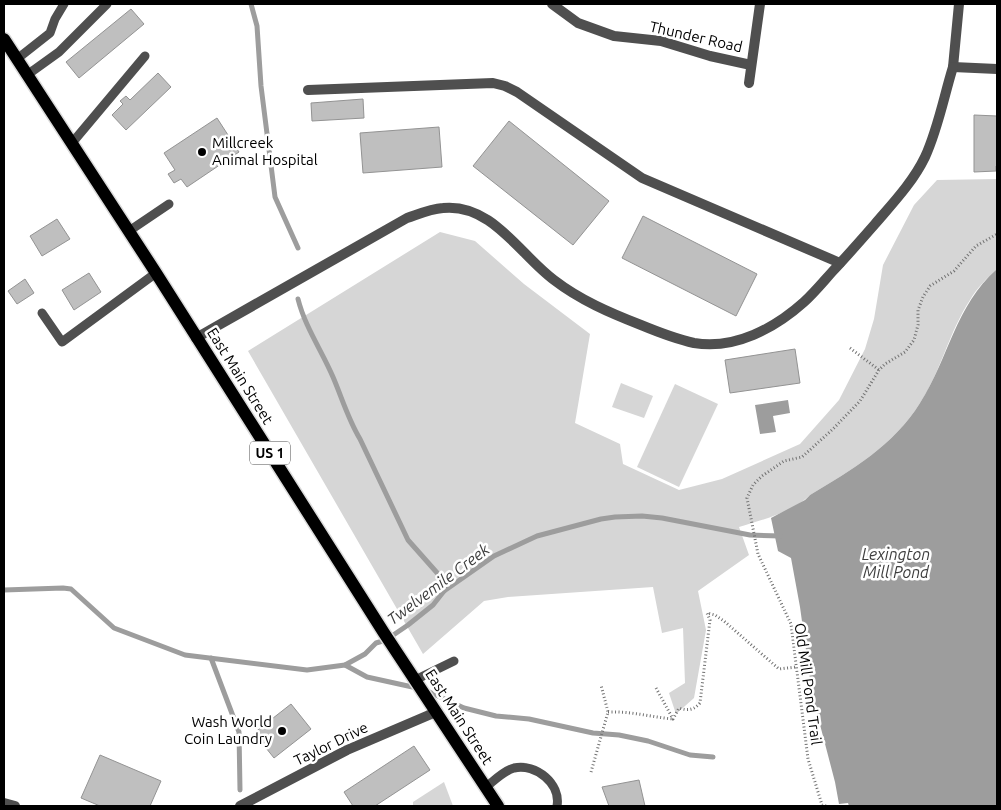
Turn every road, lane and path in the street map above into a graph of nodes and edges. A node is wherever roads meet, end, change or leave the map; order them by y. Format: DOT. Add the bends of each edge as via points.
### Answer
graph roads {
  1 [pos="64,4"];
  2 [pos="107,4"];
  3 [pos="552,4"];
  4 [pos="760,4"];
  5 [pos="959,4"];
  6 [pos="4,39"];
  7 [pos="146,56"];
  8 [pos="16,59"];
  9 [pos="751,65"];
  10 [pos="953,67"];
  11 [pos="997,69"];
  12 [pos="27,75"];
  13 [pos="749,83"];
  14 [pos="308,90"];
  15 [pos="72,143"];
  16 [pos="169,204"];
  17 [pos="128,231"];
  18 [pos="997,234"];
  19 [pos="840,263"];
  20 [pos="156,273"];
  21 [pos="42,313"];
  22 [pos="196,338"];
  23 [pos="850,348"];
  24 [pos="879,370"];
  25 [pos="454,660"];
  26 [pos="796,667"];
  27 [pos="415,680"];
  28 [pos="601,685"];
  29 [pos="656,688"];
  30 [pos="436,712"];
  31 [pos="608,712"];
  32 [pos="672,719"];
  33 [pos="591,772"];
  34 [pos="486,788"];
  35 [pos="4,803"];
  36 [pos="14,806"];
  37 [pos="240,806"];
  38 [pos="498,806"];
  39 [pos="558,806"];
  40 [pos="826,806"];
  1 -- 8 [label="lane" via="50,33"];
  2 -- 12 [label="lane" via="60,52"];
  3 -- 9 [label="street, Thunder Road" via="578,23 614,36 661,41"];
  4 -- 9 [label="street"];
  5 -- 10 [label="street"];
  6 -- 8 [label="main road, East Main Street / US 1"];
  7 -- 15 [label="lane"];
  8 -- 12 [label="main road, East Main Street / US 1"];
  9 -- 13 [label="street"];
  10 -- 11 [label="street"];
  10 -- 19 [label="street" via="925,156 915,176"];
  12 -- 15 [label="main road, East Main Street / US 1"];
  14 -- 19 [label="street" via="493,83 504,86 642,178"];
  15 -- 17 [label="main road, East Main Street / US 1"];
  16 -- 17 [label="lane"];
  17 -- 20 [label="main road, East Main Street / US 1"];
  18 -- 24 [label="path, Old Mill Pond Trail" via="976,246 954,271 930,286 918,310 914,340 905,352"];
  19 -- 22 [label="street" via="804,302 777,323 734,342 696,343 677,339 594,305 547,274 482,217 445,208 407,218"];
  20 -- 21 [label="lane" via="62,342"];
  20 -- 22 [label="main road, East Main Street / US 1"];
  22 -- 27 [label="main road, East Main Street / US 1"];
  23 -- 24 [label="path"];
  24 -- 26 [label="path, Old Mill Pond Trail" via="860,401 820,441 802,457 784,461 762,476 747,498 758,554 790,624"];
  25 -- 27 [label="lane"];
  26 -- 32 [label="path" via="779,669 724,620 707,613 710,620 700,703 687,710 679,708"];
  26 -- 40 [label="path, Old Mill Pond Trail" via="808,759 822,805"];
  27 -- 30 [label="main road, East Main Street / US 1"];
  28 -- 31 [label="path"];
  29 -- 32 [label="path"];
  30 -- 34 [label="main road, East Main Street / US 1"];
  30 -- 37 [label="street, Taylor Drive" via="347,750"];
  31 -- 32 [label="path" via="626,711"];
  31 -- 33 [label="path"];
  34 -- 38 [label="main road, East Main Street / US 1"];
  34 -- 39 [label="lane" via="505,772 528,767 544,775 554,786"];
  35 -- 36 [label="street"];
}
